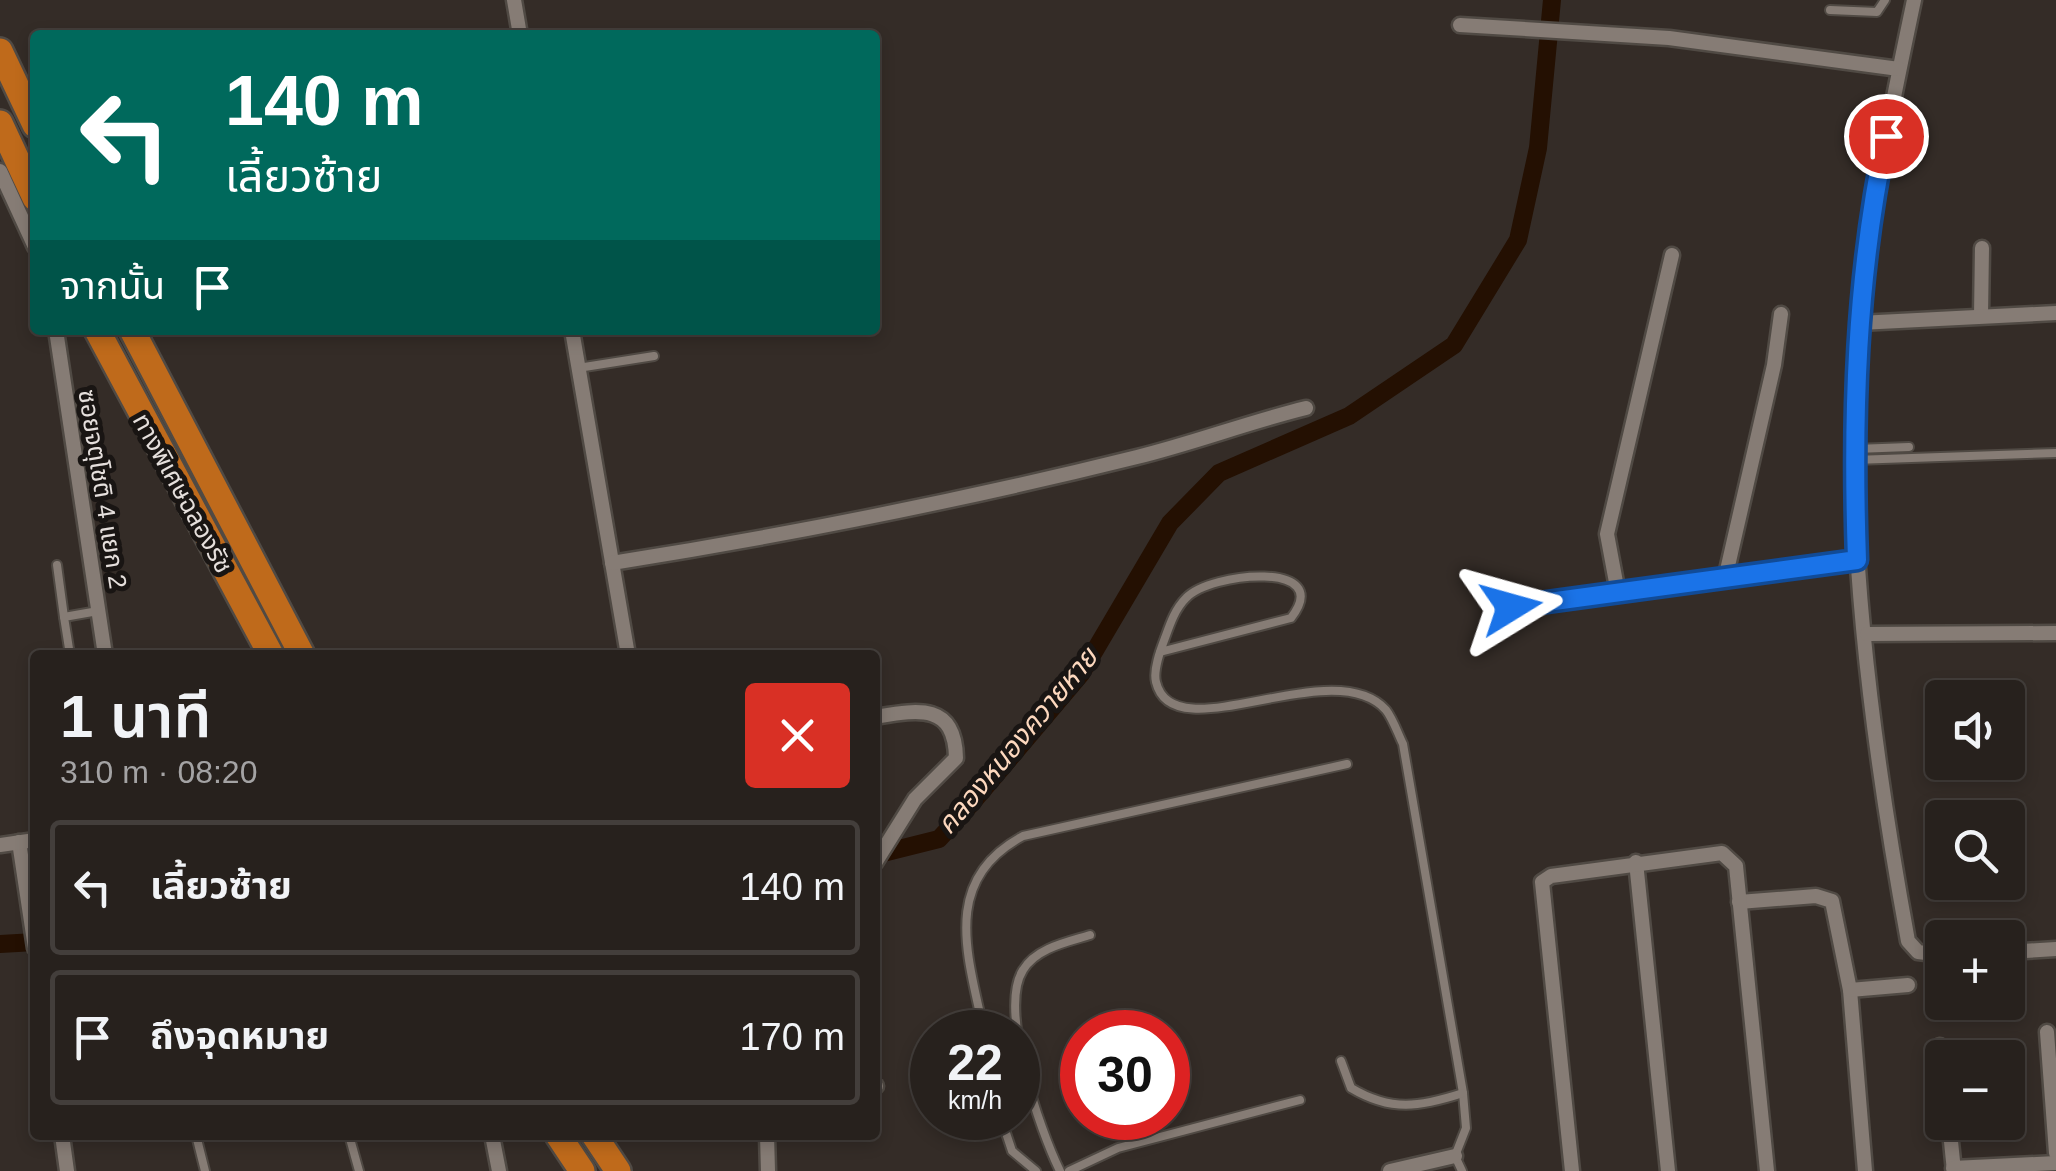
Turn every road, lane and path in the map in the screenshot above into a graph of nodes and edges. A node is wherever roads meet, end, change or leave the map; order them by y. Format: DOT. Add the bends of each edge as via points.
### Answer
graph roads {
  1 [pos="514,0"];
  2 [pos="1885,0"];
  3 [pos="1914,0"];
  4 [pos="1830,10"];
  5 [pos="1460,26"];
  6 [pos="519,30"];
  7 [pos="0,51"];
  8 [pos="1900,68"];
  9 [pos="30,114"];
  10 [pos="0,124"];
  11 [pos="0,172"];
  12 [pos="30,187"];
  13 [pos="30,236"];
  14 [pos="1982,248"];
  15 [pos="1672,255"];
  16 [pos="2056,312"];
  17 [pos="1781,314"];
  18 [pos="1982,316"];
  19 [pos="1859,323"];
  20 [pos="57,335"];
  21 [pos="100,335"];
  22 [pos="135,335"];
  23 [pos="573,335"];
  24 [pos="654,356"];
  25 [pos="578,368"];
  26 [pos="1306,408"];
  27 [pos="1909,447"];
  28 [pos="2056,453"];
  29 [pos="1854,455"];
  30 [pos="1857,560"];
  31 [pos="612,562"];
  32 [pos="57,565"];
  33 [pos="1725,578"];
  34 [pos="1618,593"];
  35 [pos="1511,607"];
  36 [pos="98,611"];
  37 [pos="64,617"];
  38 [pos="2056,633"];
  39 [pos="1866,634"];
  40 [pos="69,650"];
  41 [pos="104,650"];
  42 [pos="268,650"];
  43 [pos="299,650"];
  44 [pos="627,650"];
  45 [pos="1160,652"];
  46 [pos="880,716"];
  47 [pos="1347,764"];
  48 [pos="27,841"];
  49 [pos="0,845"];
  50 [pos="880,854"];
  51 [pos="1636,862"];
  52 [pos="30,902"];
  53 [pos="1739,902"];
  54 [pos="1090,934"];
  55 [pos="2056,950"];
  56 [pos="2025,951"];
  57 [pos="1925,953"];
  58 [pos="1908,986"];
  59 [pos="1850,990"];
  60 [pos="979,1010"];
  61 [pos="2047,1032"];
  62 [pos="1340,1061"];
  63 [pos="1463,1093"];
  64 [pos="1300,1100"];
  65 [pos="63,1140"];
  66 [pos="197,1140"];
  67 [pos="350,1140"];
  68 [pos="493,1140"];
  69 [pos="561,1140"];
  70 [pos="597,1140"];
  71 [pos="767,1140"];
  72 [pos="1009,1140"];
  73 [pos="1950,1140"];
  74 [pos="2056,1152"];
  75 [pos="1455,1156"];
  76 [pos="2056,1163"];
  77 [pos="1954,1170"];
  78 [pos="67,1171"];
  79 [pos="206,1171"];
  80 [pos="359,1171"];
  81 [pos="500,1171"];
  82 [pos="582,1171"];
  83 [pos="618,1171"];
  84 [pos="768,1171"];
  85 [pos="1036,1171"];
  86 [pos="1060,1171"];
  87 [pos="1070,1171"];
  88 [pos="1390,1171"];
  89 [pos="1462,1171"];
  90 [pos="1572,1171"];
  91 [pos="1668,1171"];
  92 [pos="1767,1171"];
  93 [pos="1865,1171"];
  1 -- 6 [label="street"];
  2 -- 4 [label="lane" via="1877,12"];
  3 -- 8 [label="street"];
  5 -- 8 [label="street" via="1669,38"];
  7 -- 9 [label="highway"];
  8 -- 19 [label="street" via="1872,203"];
  10 -- 12 [label="highway"];
  11 -- 13 [label="street"];
  14 -- 18 [label="street"];
  15 -- 34 [label="street" via="1607,534"];
  16 -- 18 [label="street"];
  17 -- 33 [label="street"];
  18 -- 19 [label="street"];
  19 -- 29 [label="street"];
  20 -- 36 [label="street, ซอยจตุโชติ 4 แยก 2"];
  21 -- 42 [label="highway, ทางพิเศษฉลองรัช"];
  22 -- 43 [label="highway, ทางพิเศษฉลองรัช"];
  23 -- 25 [label="street"];
  24 -- 25 [label="lane"];
  25 -- 31 [label="street"];
  26 -- 31 [label="street" via="1038,480"];
  27 -- 29 [label="lane"];
  28 -- 29 [label="lane"];
  29 -- 30 [label="street"];
  30 -- 33 [label="street"];
  30 -- 39 [label="street"];
  31 -- 44 [label="street"];
  32 -- 37 [label="lane"];
  33 -- 34 [label="street"];
  34 -- 35 [label="street"];
  36 -- 37 [label="lane"];
  36 -- 41 [label="street, ซอยจตุโชติ 4 แยก 2"];
  37 -- 40 [label="lane"];
  38 -- 39 [label="street"];
  39 -- 57 [label="street" via="1908,941"];
  45 -- 45 [label="lane" via="1276,625 1296,611 1296,589 1277,575 1199,587 1173,616"];
  45 -- 63 [label="lane" via="1154,680 1164,701 1176,708 1204,711 1319,689 1357,690 1386,710 1403,744"];
  46 -- 50 [label="street" via="936,715 956,740 951,765 915,798"];
  47 -- 60 [label="lane" via="1023,836 996,850 975,876 967,901 968,954"];
  48 -- 49 [label="street"];
  48 -- 52 [label="street"];
  51 -- 53 [label="street" via="1722,852 1736,866"];
  51 -- 90 [label="street" via="1542,882"];
  51 -- 91 [label="street"];
  53 -- 59 [label="street" via="1816,896 1832,901"];
  53 -- 92 [label="street"];
  54 -- 86 [label="lane" via="1040,953 1016,983 1014,1018"];
  55 -- 56 [label="street"];
  58 -- 59 [label="street"];
  59 -- 93 [label="street"];
  61 -- 74 [label="street"];
  62 -- 63 [label="lane" via="1351,1088 1388,1106 1428,1105"];
  63 -- 75 [label="lane" via="1466,1128"];
  64 -- 87 [label="lane" via="1118,1148"];
  65 -- 78 [label="street"];
  66 -- 79 [label="lane"];
  67 -- 80 [label="lane"];
  68 -- 81 [label="street"];
  69 -- 82 [label="highway"];
  70 -- 83 [label="highway"];
  71 -- 84 [label="street"];
  72 -- 85 [label="lane"];
  73 -- 77 [label="street"];
  75 -- 88 [label="street"];
  75 -- 89 [label="lane"];
  76 -- 77 [label="street"];
}
